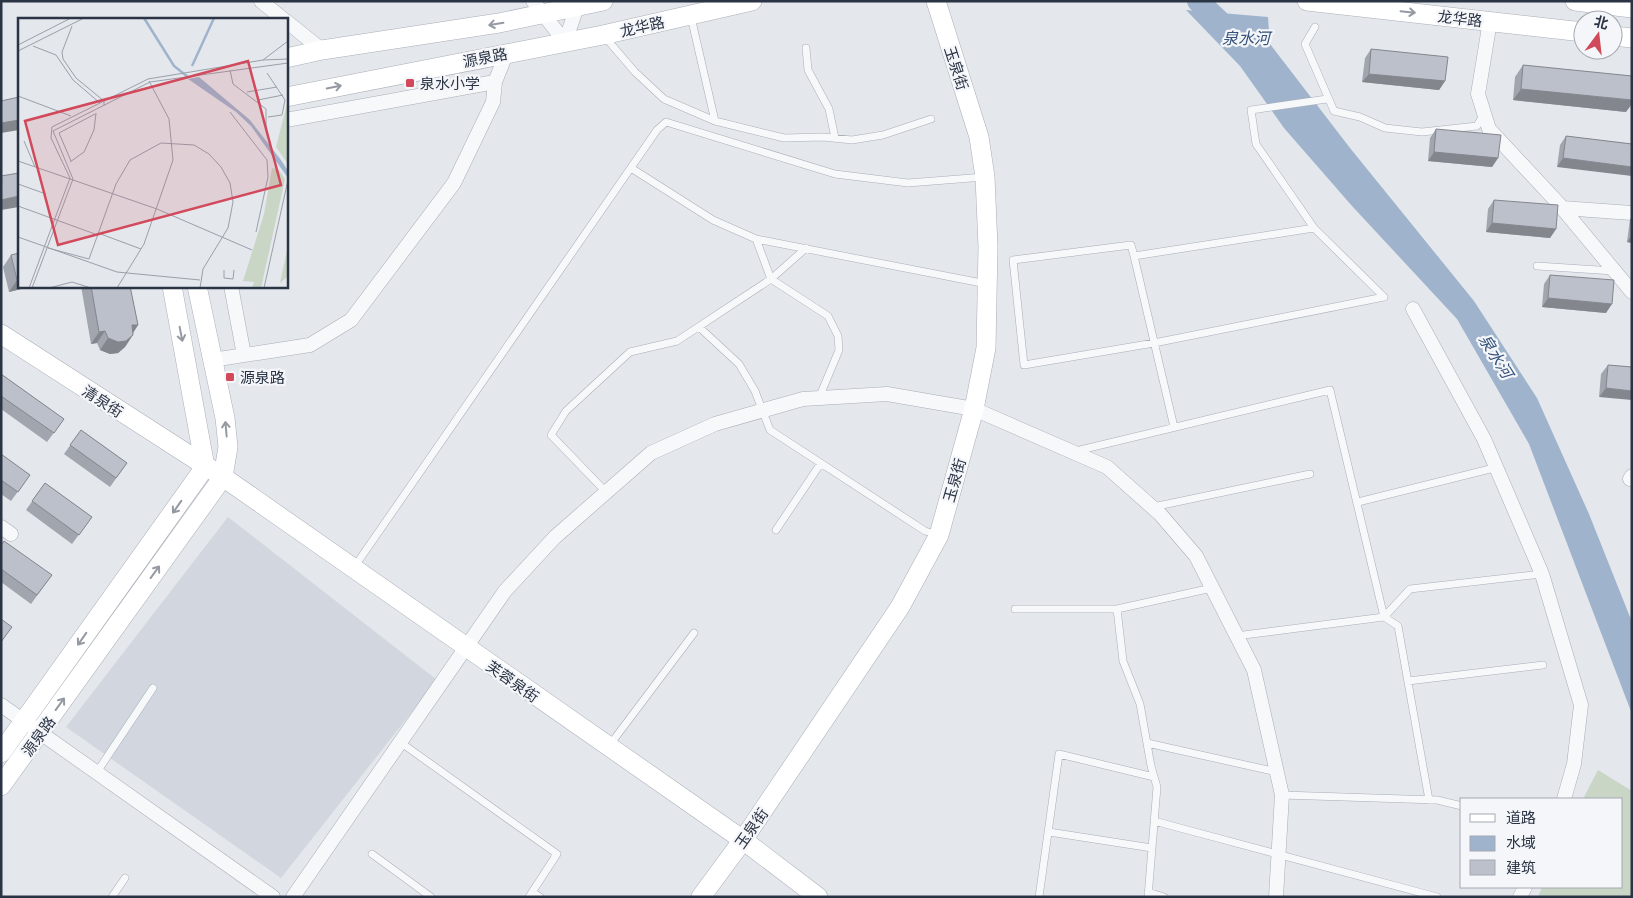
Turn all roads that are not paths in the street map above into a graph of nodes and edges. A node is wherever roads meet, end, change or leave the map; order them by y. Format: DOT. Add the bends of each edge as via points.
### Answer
graph roads {
  1 [pos="261,1"];
  2 [pos="604,1"];
  3 [pos="752,1"];
  4 [pos="936,1"];
  5 [pos="1307,1"];
  6 [pos="1575,1"];
  7 [pos="575,4"];
  8 [pos="539,8"];
  9 [pos="1632,8"];
  10 [pos="690,15"];
  11 [pos="282,18"];
  12 [pos="1490,21"];
  13 [pos="288,23"];
  14 [pos="1315,27"];
  15 [pos="1573,31"];
  16 [pos="603,35"];
  17 [pos="565,42"];
  18 [pos="806,48"];
  19 [pos="322,50"];
  20 [pos="507,52"];
  21 [pos="288,58"];
  22 [pos="495,82"];
  23 [pos="288,97"];
  24 [pos="1327,99"];
  25 [pos="1484,113"];
  26 [pos="931,119"];
  27 [pos="288,120"];
  28 [pos="715,121"];
  29 [pos="835,138"];
  30 [pos="631,168"];
  31 [pos="985,177"];
  32 [pos="1562,208"];
  33 [pos="1632,213"];
  34 [pos="1314,228"];
  35 [pos="756,239"];
  36 [pos="806,248"];
  37 [pos="1134,256"];
  38 [pos="1537,266"];
  39 [pos="1622,276"];
  40 [pos="771,279"];
  41 [pos="987,284"];
  42 [pos="172,288"];
  43 [pos="197,288"];
  44 [pos="231,288"];
  45 [pos="1632,292"];
  46 [pos="1413,309"];
  47 [pos="699,327"];
  48 [pos="1,334"];
  49 [pos="1154,343"];
  50 [pos="244,355"];
  51 [pos="212,360"];
  52 [pos="819,398"];
  53 [pos="974,409"];
  54 [pos="762,410"];
  55 [pos="1174,427"];
  56 [pos="1073,452"];
  57 [pos="821,463"];
  58 [pos="205,467"];
  59 [pos="1498,468"];
  60 [pos="1310,474"];
  61 [pos="223,477"];
  62 [pos="606,492"];
  63 [pos="1358,502"];
  64 [pos="1153,507"];
  65 [pos="776,530"];
  66 [pos="939,535"];
  67 [pos="353,569"];
  68 [pos="1542,574"];
  69 [pos="1212,588"];
  70 [pos="1117,608"];
  71 [pos="1015,609"];
  72 [pos="1384,616"];
  73 [pos="694,633"];
  74 [pos="1236,636"];
  75 [pos="465,647"];
  76 [pos="1543,665"];
  77 [pos="1408,682"];
  78 [pos="153,688"];
  79 [pos="1,705"];
  80 [pos="24,721"];
  81 [pos="40,732"];
  82 [pos="400,742"];
  83 [pos="1147,743"];
  84 [pos="608,747"];
  85 [pos="1,754"];
  86 [pos="97,772"];
  87 [pos="1277,772"];
  88 [pos="1154,777"];
  89 [pos="1,786"];
  90 [pos="1282,795"];
  91 [pos="1564,798"];
  92 [pos="1429,800"];
  93 [pos="1460,806"];
  94 [pos="1154,821"];
  95 [pos="1049,832"];
  96 [pos="743,840"];
  97 [pos="1152,848"];
  98 [pos="372,854"];
  99 [pos="1280,855"];
  100 [pos="124,878"];
  101 [pos="531,894"];
  102 [pos="1148,894"];
  103 [pos="296,896"];
  104 [pos="112,897"];
  105 [pos="273,897"];
  106 [pos="432,897"];
  107 [pos="540,897"];
  108 [pos="701,897"];
  109 [pos="818,897"];
  110 [pos="1039,897"];
  111 [pos="1164,897"];
  112 [pos="1276,897"];
  113 [pos="1437,897"];
  1 -- 11 [label="street"];
  2 -- 7 [label="street"];
  3 -- 10 [label="street, 龙华路"];
  4 -- 31 [label="street, 玉泉街" via="979,137"];
  5 -- 12 [label="street, 龙华路, one-way"];
  6 -- 9 [label="street"];
  7 -- 8 [label="street"];
  7 -- 17 [label="street"];
  8 -- 17 [label="street"];
  8 -- 19 [label="street, 源泉路, one-way"];
  10 -- 16 [label="street, 龙华路"];
  10 -- 28 [label="lane"];
  12 -- 15 [label="street, 龙华路"];
  12 -- 25 [label="street" via="1478,94"];
  13 -- 19 [label="street"];
  14 -- 24 [label="lane" via="1305,44"];
  16 -- 17 [label="street, 龙华路"];
  16 -- 28 [label="lane" via="664,99"];
  17 -- 20 [label="street, 源泉路"];
  18 -- 29 [label="lane" via="808,70 829,109"];
  19 -- 21 [label="street, 源泉路"];
  20 -- 22 [label="street"];
  23 -- 20 [label="street, 源泉路, one-way"];
  22 -- 27 [label="street"];
  22 -- 50 [label="street" via="493,102 454,183 350,320 310,345"];
  24 -- 25 [label="lane" via="1334,111 1360,117 1385,128 1422,132 1477,126"];
  24 -- 34 [label="lane" via="1251,110 1256,144"];
  25 -- 32 [label="street" via="1489,130"];
  26 -- 29 [label="lane" via="883,134 852,140"];
  28 -- 29 [label="lane" via="784,138"];
  30 -- 31 [label="lane" via="666,122 835,174 908,182"];
  30 -- 35 [label="lane" via="713,220"];
  30 -- 67 [label="lane"];
  31 -- 41 [label="street, 玉泉街"];
  32 -- 33 [label="street"];
  32 -- 39 [label="street"];
  34 -- 37 [label="lane"];
  34 -- 49 [label="lane" via="1384,297"];
  35 -- 36 [label="lane"];
  35 -- 40 [label="lane"];
  36 -- 40 [label="lane"];
  36 -- 41 [label="lane"];
  37 -- 49 [label="lane"];
  37 -- 49 [label="lane" via="1131,245 1012,260 1024,365"];
  38 -- 39 [label="lane"];
  39 -- 45 [label="street"];
  40 -- 47 [label="lane"];
  40 -- 52 [label="lane" via="828,316 838,336 838,350"];
  41 -- 53 [label="street, 玉泉街" via="986,348"];
  42 -- 58 [label="street, one-way"];
  43 -- 51 [label="street, 源泉路"];
  44 -- 50 [label="street"];
  46 -- 59 [label="street"];
  47 -- 54 [label="lane" via="740,364"];
  47 -- 62 [label="lane" via="678,341 630,352 566,411 551,435"];
  48 -- 58 [label="street, 清泉街"];
  49 -- 55 [label="lane"];
  50 -- 51 [label="street"];
  61 -- 51 [label="street, 源泉路, one-way" via="227,437"];
  52 -- 53 [label="street" via="887,394"];
  52 -- 54 [label="street"];
  53 -- 56 [label="street"];
  53 -- 66 [label="street, 玉泉街"];
  54 -- 57 [label="lane" via="770,430"];
  54 -- 62 [label="street" via="715,424 651,453"];
  55 -- 56 [label="lane"];
  55 -- 63 [label="lane" via="1330,390"];
  56 -- 64 [label="street" via="1108,467"];
  57 -- 65 [label="lane"];
  57 -- 66 [label="lane" via="925,531"];
  58 -- 61 [label="street, 芙蓉泉街"];
  58 -- 80 [label="street, 源泉路, one-way"];
  59 -- 63 [label="lane"];
  59 -- 68 [label="street"];
  60 -- 64 [label="lane"];
  61 -- 67 [label="street, 芙蓉泉街"];
  81 -- 61 [label="street, 源泉路, one-way"];
  62 -- 75 [label="street" via="555,537 505,591"];
  63 -- 72 [label="lane"];
  64 -- 69 [label="street" via="1196,556"];
  66 -- 96 [label="street, 玉泉街" via="900,607"];
  67 -- 75 [label="street, 芙蓉泉街"];
  68 -- 72 [label="lane" via="1410,589"];
  68 -- 91 [label="street" via="1581,705 1574,764"];
  69 -- 70 [label="lane"];
  69 -- 74 [label="street"];
  70 -- 71 [label="lane"];
  70 -- 83 [label="lane" via="1123,661 1140,704"];
  72 -- 74 [label="lane"];
  72 -- 77 [label="lane" via="1398,626"];
  73 -- 84 [label="lane"];
  74 -- 87 [label="street" via="1254,670"];
  75 -- 82 [label="street"];
  75 -- 84 [label="street, 芙蓉泉街"];
  76 -- 77 [label="lane"];
  77 -- 92 [label="lane"];
  78 -- 86 [label="lane"];
  79 -- 80 [label="street"];
  80 -- 81 [label="street"];
  80 -- 85 [label="street, 源泉路"];
  81 -- 86 [label="street"];
  81 -- 89 [label="street, 源泉路"];
  82 -- 101 [label="lane" via="557,854"];
  82 -- 103 [label="street"];
  83 -- 87 [label="lane"];
  83 -- 88 [label="lane"];
  84 -- 96 [label="street, 芙蓉泉街"];
  86 -- 105 [label="street"];
  87 -- 90 [label="street"];
  88 -- 94 [label="lane" via="1157,787"];
  88 -- 95 [label="lane" via="1059,754"];
  90 -- 92 [label="lane"];
  90 -- 99 [label="street"];
  92 -- 93 [label="lane"];
  94 -- 97 [label="lane"];
  94 -- 99 [label="lane"];
  95 -- 97 [label="lane"];
  95 -- 110 [label="lane"];
  96 -- 108 [label="street, 玉泉街"];
  96 -- 109 [label="street, 芙蓉泉街"];
  97 -- 102 [label="lane"];
  98 -- 106 [label="lane"];
  99 -- 112 [label="street"];
  99 -- 113 [label="lane"];
  100 -- 104 [label="lane"];
  101 -- 107 [label="lane"];
  102 -- 111 [label="lane"];
}
